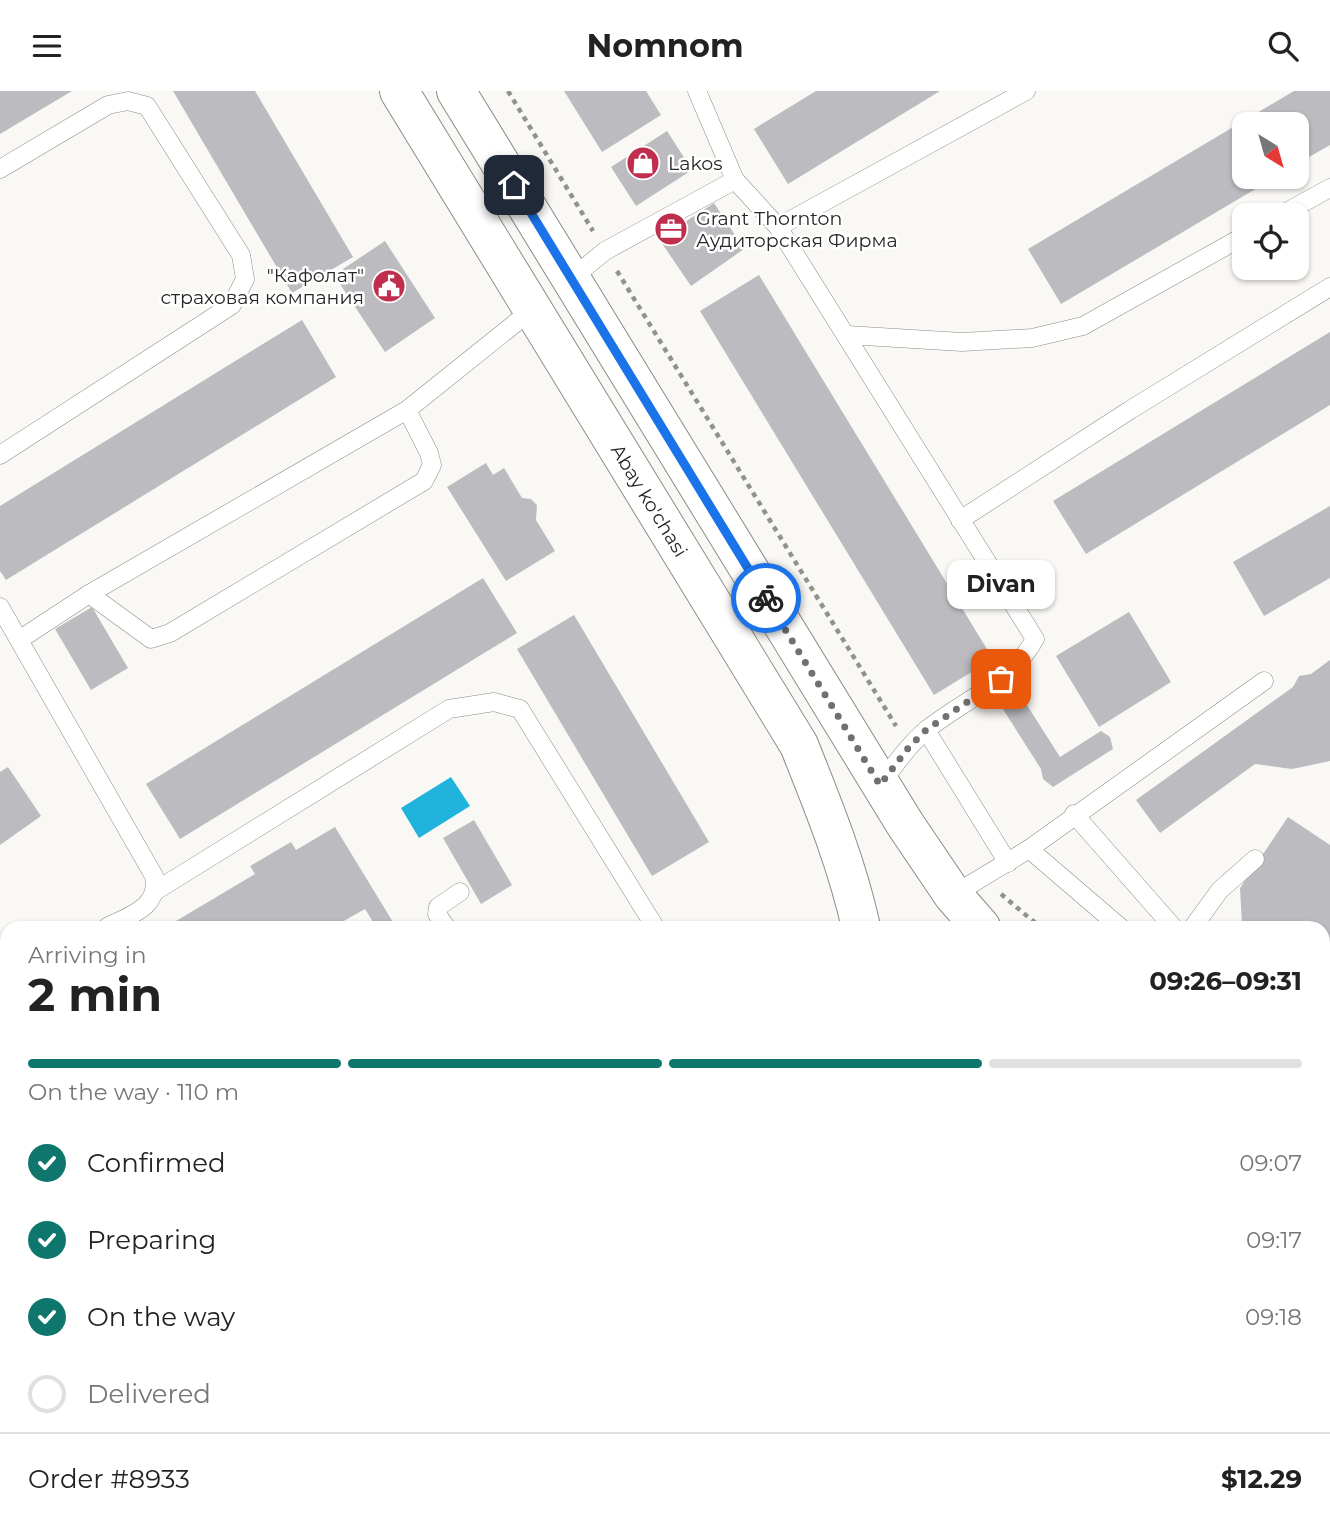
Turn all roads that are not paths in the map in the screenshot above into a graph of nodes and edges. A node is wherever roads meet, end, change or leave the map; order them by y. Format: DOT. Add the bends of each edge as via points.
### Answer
graph roads {
  1 [pos="399,91"];
  2 [pos="456,91"];
  3 [pos="697,91"];
  4 [pos="1026,91"];
  5 [pos="0,169"];
  6 [pos="735,180"];
  7 [pos="1330,188"];
  8 [pos="1303,203"];
  9 [pos="778,227"];
  10 [pos="1232,243"];
  11 [pos="571,279"];
  12 [pos="1330,288"];
  13 [pos="533,309"];
  14 [pos="847,335"];
  15 [pos="407,410"];
  16 [pos="0,455"];
  17 [pos="960,520"];
  18 [pos="89,594"];
  19 [pos="0,607"];
  20 [pos="19,640"];
  21 [pos="1264,681"];
  22 [pos="926,730"];
  23 [pos="880,785"];
  24 [pos="1074,814"];
  25 [pos="1029,849"];
  26 [pos="1255,859"];
  27 [pos="1007,863"];
  28 [pos="156,890"];
  29 [pos="460,893"];
  30 [pos="953,895"];
  31 [pos="118,921"];
  32 [pos="442,921"];
  33 [pos="650,921"];
  34 [pos="859,921"];
  35 [pos="976,921"];
  36 [pos="1113,921"];
  37 [pos="1168,921"];
  38 [pos="1197,921"];
  1 -- 13 [label="main road, Abay ko'chasi"];
  2 -- 11 [label="main road"];
  3 -- 6 [label="lane"];
  4 -- 9 [label="lane"];
  5 -- 16 [label="lane" via="108,105 128,101 147,106 241,255 245,279 232,305"];
  6 -- 9 [label="lane"];
  6 -- 11 [label="lane" via="605,251"];
  7 -- 8 [label="lane"];
  9 -- 14 [label="lane"];
  10 -- 14 [label="lane" via="1083,326 1032,338 962,342"];
  11 -- 13 [label="main road"];
  11 -- 23 [label="main road"];
  12 -- 17 [label="lane"];
  13 -- 15 [label="lane"];
  13 -- 34 [label="main road, Abay ko'chasi" via="799,745 831,825"];
  14 -- 17 [label="lane"];
  15 -- 18 [label="lane"];
  15 -- 18 [label="lane" via="432,465 424,481 170,633 151,639"];
  17 -- 22 [label="lane" via="1035,639 1023,661"];
  18 -- 20 [label="lane"];
  19 -- 20 [label="lane"];
  20 -- 28 [label="lane" via="154,876"];
  21 -- 24 [label="lane"];
  22 -- 23 [label="lane"];
  22 -- 27 [label="lane"];
  23 -- 30 [label="main road"];
  24 -- 25 [label="lane"];
  24 -- 37 [label="lane"];
  25 -- 27 [label="lane"];
  25 -- 36 [label="lane"];
  26 -- 38 [label="lane" via="1220,890"];
  27 -- 30 [label="lane"];
  28 -- 31 [label="lane" via="149,904"];
  28 -- 33 [label="lane" via="449,709 494,702 520,709"];
  29 -- 32 [label="lane" via="438,907"];
  30 -- 35 [label="main road"];
}
